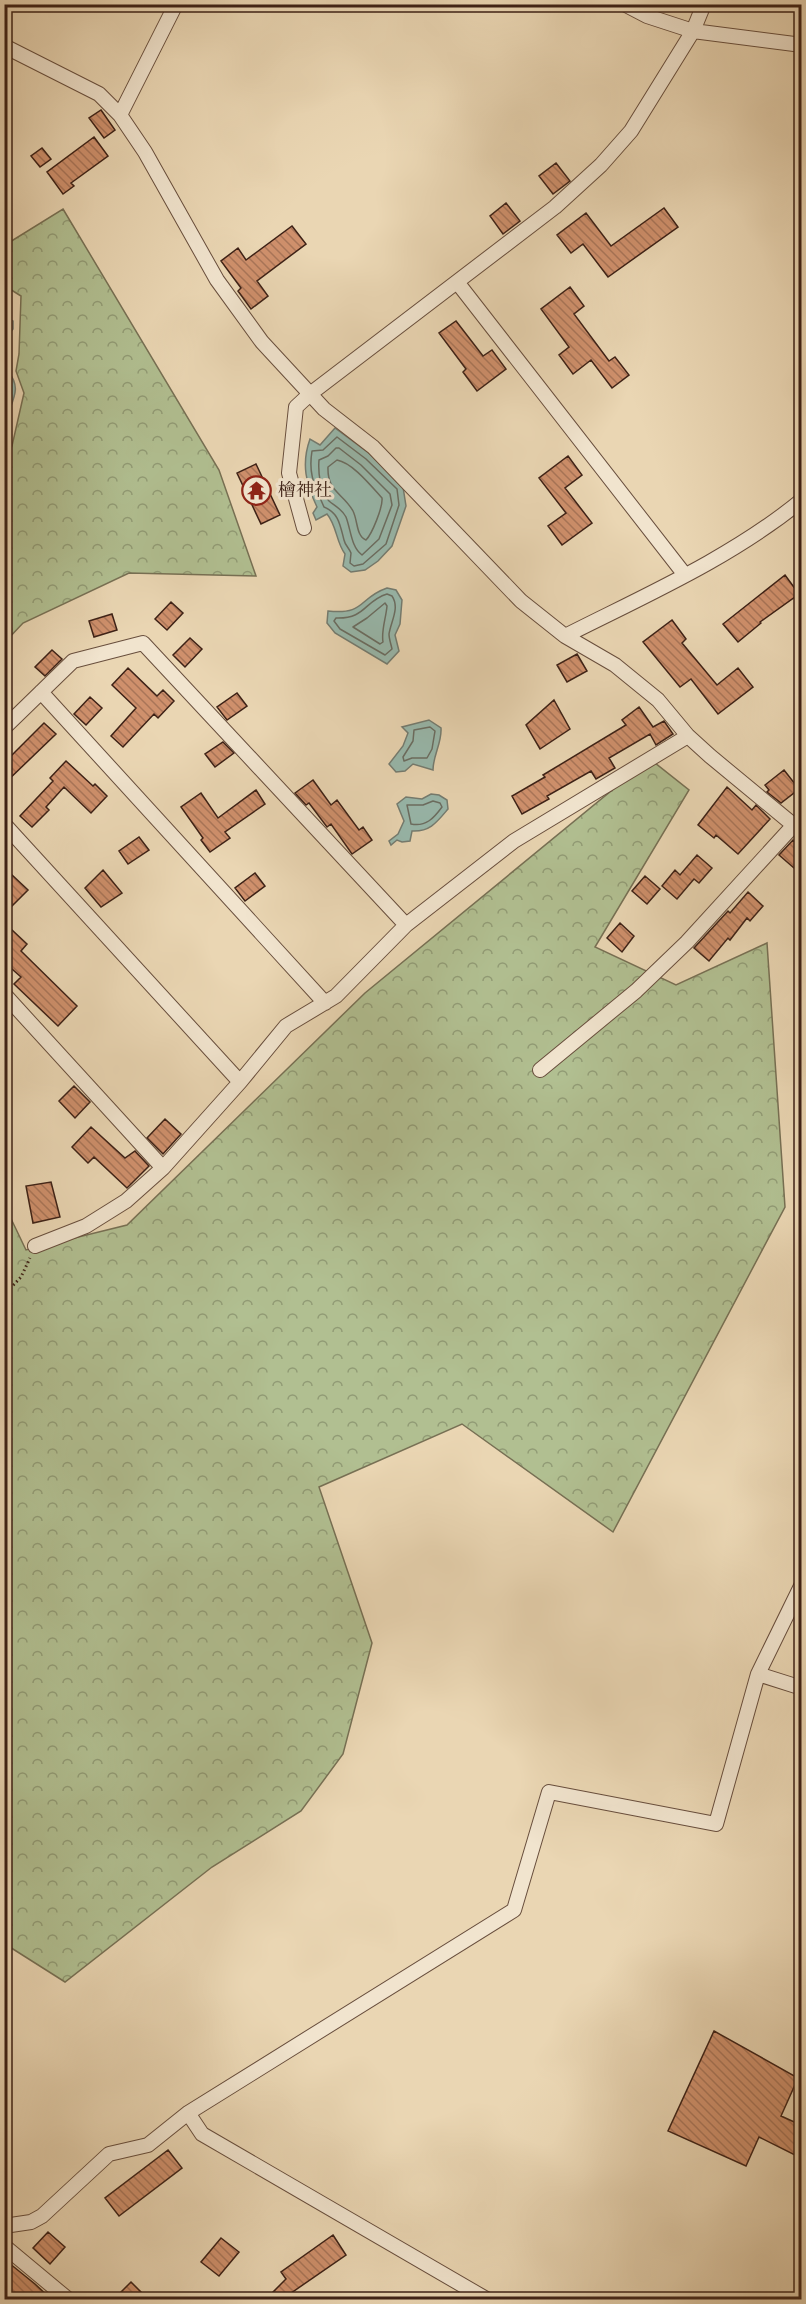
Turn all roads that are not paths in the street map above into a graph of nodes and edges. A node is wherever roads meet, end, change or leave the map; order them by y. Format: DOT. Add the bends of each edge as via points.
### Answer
graph roads {
  1 [pos="176,4"];
  2 [pos="624,4"];
  3 [pos="704,4"];
  4 [pos="693,31"];
  5 [pos="801,45"];
  6 [pos="4,46"];
  7 [pos="120,115"];
  8 [pos="457,282"];
  9 [pos="310,394"];
  10 [pos="801,500"];
  11 [pos="304,528"];
  12 [pos="685,575"];
  13 [pos="565,636"];
  14 [pos="41,692"];
  15 [pos="4,728"];
  16 [pos="688,736"];
  17 [pos="4,824"];
  18 [pos="797,829"];
  19 [pos="406,925"];
  20 [pos="4,994"];
  21 [pos="325,1003"];
  22 [pos="540,1070"];
  23 [pos="240,1082"];
  24 [pos="163,1167"];
  25 [pos="35,1246"];
  26 [pos="801,1584"];
  27 [pos="758,1674"];
  28 [pos="801,1688"];
  29 [pos="188,2113"];
  30 [pos="4,2226"];
  31 [pos="4,2246"];
  32 [pos="69,2300"];
  33 [pos="488,2300"];
  1 -- 7 [label="street"];
  2 -- 4 [label="street"];
  3 -- 4 [label="street"];
  4 -- 5 [label="street"];
  4 -- 8 [label="street" via="631,131 601,165 555,207"];
  6 -- 7 [label="street" via="99,94"];
  7 -- 9 [label="street" via="217,280 262,342"];
  8 -- 9 [label="street"];
  8 -- 12 [label="street"];
  9 -- 11 [label="street" via="296,407 289,473"];
  9 -- 13 [label="street" via="373,447 521,601"];
  10 -- 12 [label="street" via="745,541"];
  12 -- 13 [label="street"];
  13 -- 16 [label="street" via="615,665 658,700"];
  14 -- 15 [label="street"];
  14 -- 19 [label="street" via="73,661 144,643"];
  14 -- 21 [label="street"];
  16 -- 18 [label="street"];
  16 -- 19 [label="street" via="514,841"];
  17 -- 23 [label="street"];
  18 -- 22 [label="street" via="636,991"];
  19 -- 21 [label="street"];
  20 -- 24 [label="street"];
  21 -- 23 [label="street" via="286,1026"];
  23 -- 24 [label="street"];
  24 -- 25 [label="street" via="126,1201 86,1226"];
  26 -- 27 [label="street"];
  27 -- 28 [label="street"];
  27 -- 29 [label="street" via="716,1824 549,1791 514,1910"];
  29 -- 30 [label="street" via="148,2145 109,2154 42,2216 31,2222"];
  29 -- 33 [label="street" via="202,2134"];
  31 -- 32 [label="street"];
}
